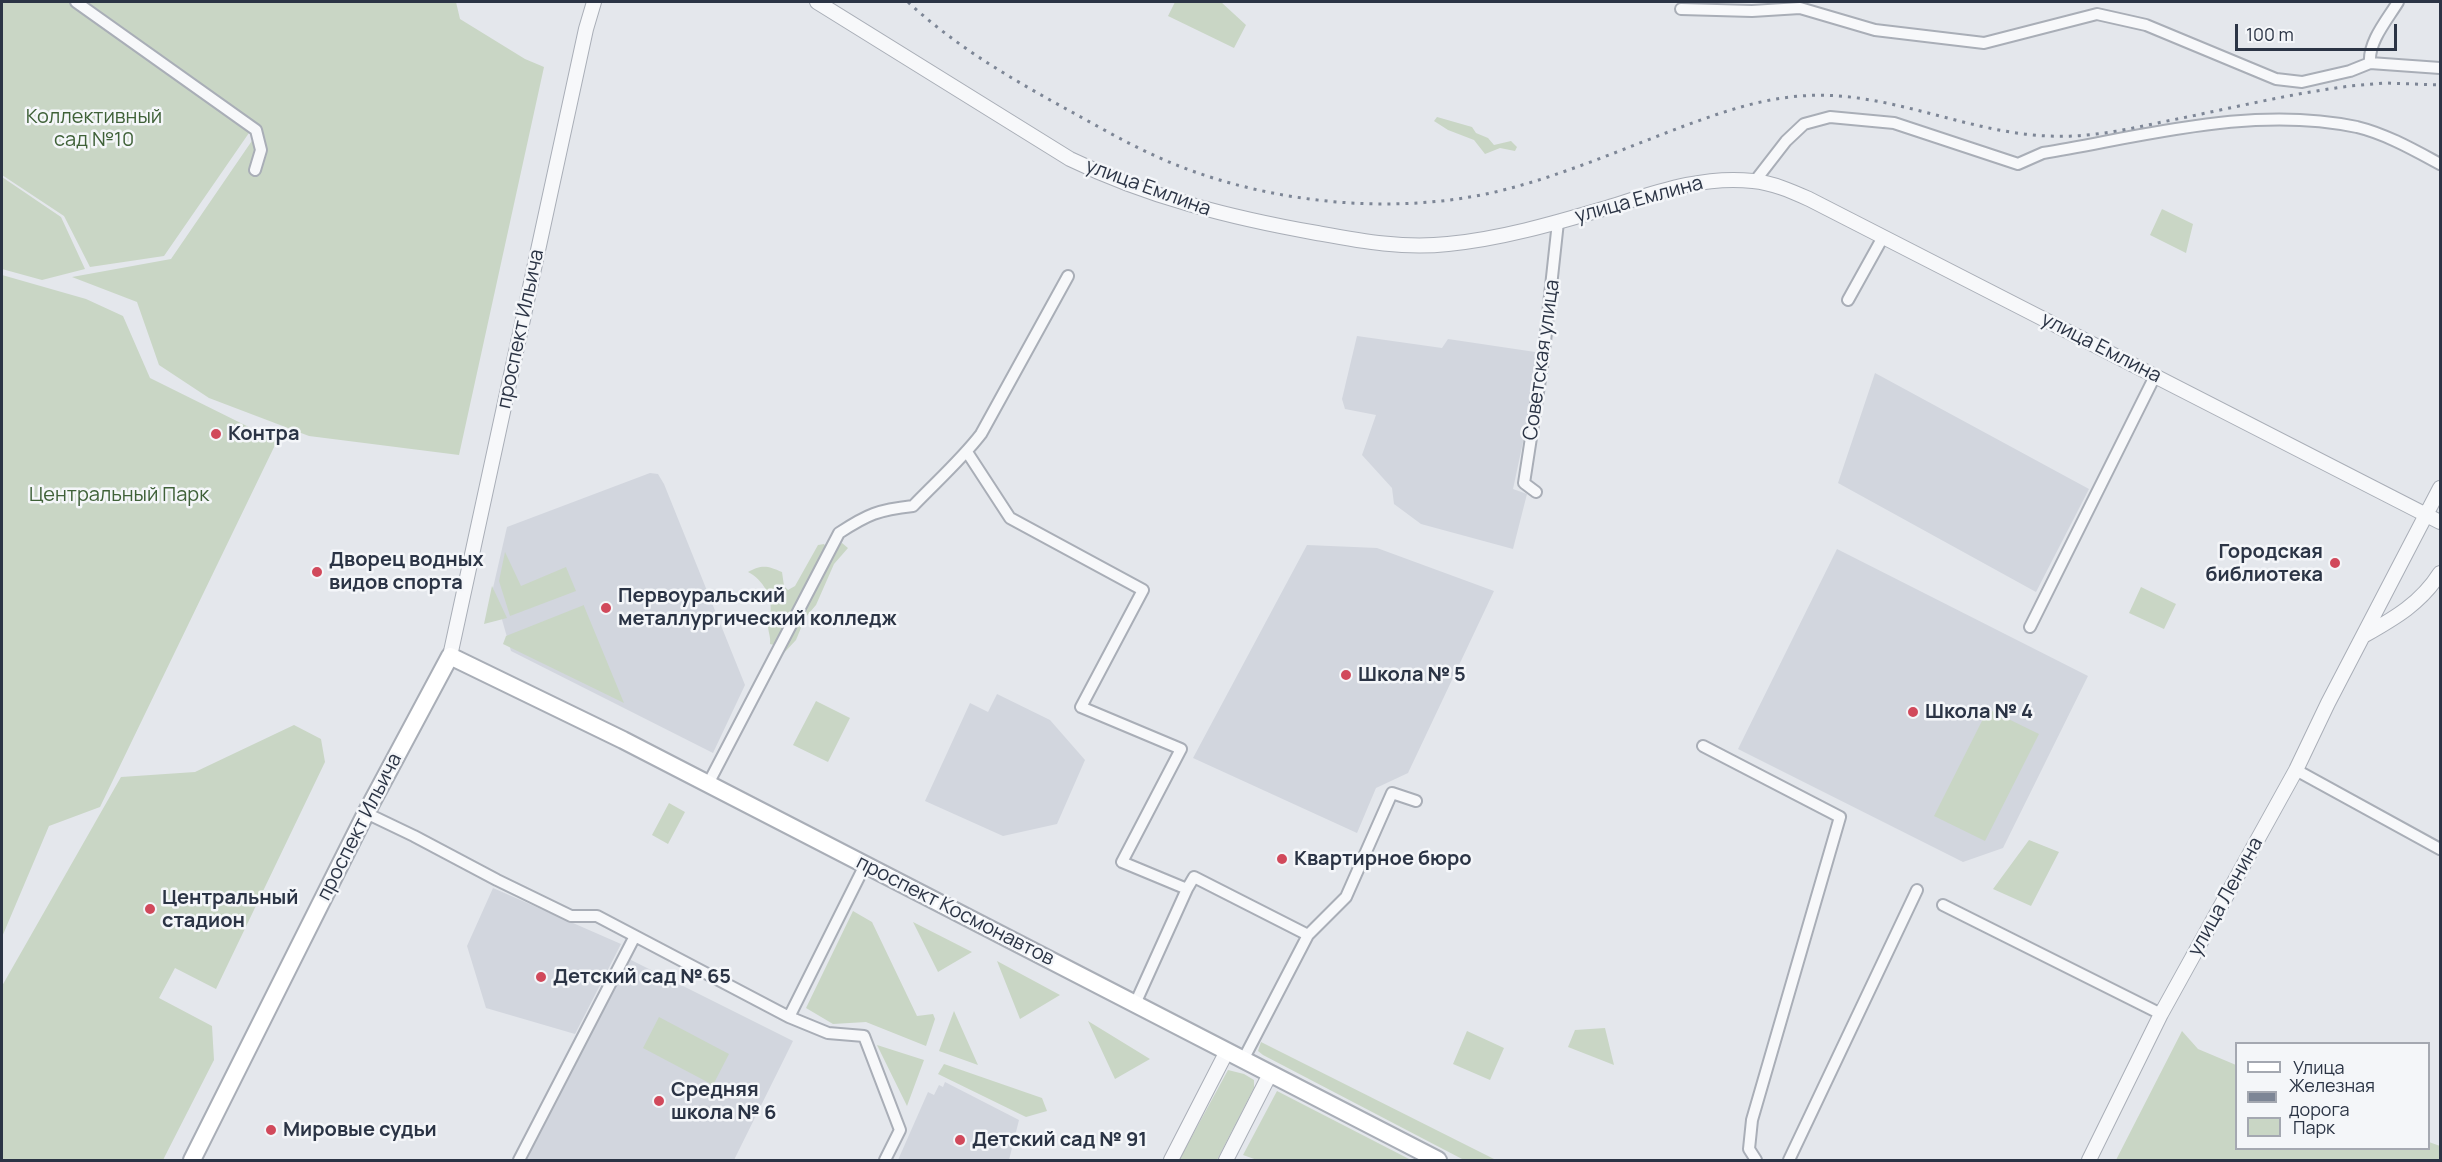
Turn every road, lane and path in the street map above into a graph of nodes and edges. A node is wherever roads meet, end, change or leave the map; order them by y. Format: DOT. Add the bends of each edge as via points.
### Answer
graph roads {
  1 [pos="76,2"];
  2 [pos="594,2"];
  3 [pos="817,2"];
  4 [pos="2398,2"];
  5 [pos="1681,9"];
  6 [pos="2370,63"];
  7 [pos="2440,68"];
  8 [pos="2440,164"];
  9 [pos="255,170"];
  10 [pos="1755,181"];
  11 [pos="1558,222"];
  12 [pos="1883,237"];
  13 [pos="1068,276"];
  14 [pos="1848,300"];
  15 [pos="2155,376"];
  16 [pos="967,452"];
  17 [pos="2440,489"];
  18 [pos="1536,492"];
  19 [pos="2427,515"];
  20 [pos="2440,522"];
  21 [pos="2440,573"];
  22 [pos="2031,627"];
  23 [pos="2365,635"];
  24 [pos="450,656"];
  25 [pos="1703,746"];
  26 [pos="2296,770"];
  27 [pos="708,784"];
  28 [pos="1416,801"];
  29 [pos="366,813"];
  30 [pos="2440,849"];
  31 [pos="865,865"];
  32 [pos="1187,889"];
  33 [pos="1917,890"];
  34 [pos="1943,905"];
  35 [pos="1308,935"];
  36 [pos="635,936"];
  37 [pos="1135,1004"];
  38 [pos="2161,1014"];
  39 [pos="789,1017"];
  40 [pos="1227,1052"];
  41 [pos="1243,1060"];
  42 [pos="1270,1074"];
  43 [pos="192,1161"];
  44 [pos="519,1161"];
  45 [pos="885,1161"];
  46 [pos="1171,1161"];
  47 [pos="1226,1161"];
  48 [pos="1438,1161"];
  49 [pos="1755,1161"];
  50 [pos="1789,1161"];
  51 [pos="2089,1161"];
  1 -- 9 [label="street" via="256,130 261,150"];
  2 -- 24 [label="street, проспект Ильича"];
  3 -- 11 [label="street, улица Емлина" via="1070,159 1149,192 1202,208 1289,228 1405,246 1451,244"];
  4 -- 6 [label="street" via="2375,40"];
  5 -- 6 [label="street" via="1800,8 1875,30 1984,43 2097,14 2146,25 2276,79 2302,82"];
  6 -- 7 [label="street"];
  8 -- 10 [label="street" via="2382,135 2315,121 2242,120 2043,153 2018,164 1894,123 1830,117 1804,124"];
  10 -- 11 [label="street, улица Емлина" via="1703,181 1677,186"];
  10 -- 12 [label="street, улица Емлина" via="1809,199"];
  11 -- 18 [label="street, Советская улица" via="1524,483"];
  12 -- 14 [label="street"];
  12 -- 15 [label="street, улица Емлина"];
  13 -- 16 [label="street" via="981,434"];
  15 -- 19 [label="street, улица Емлина"];
  15 -- 22 [label="street"];
  16 -- 27 [label="street" via="913,506 882,509 839,533"];
  16 -- 32 [label="street" via="1010,518 1143,590 1081,707 1181,749 1122,862"];
  17 -- 19 [label="street, улица Ленина"];
  19 -- 20 [label="street, улица Емлина"];
  19 -- 23 [label="street, улица Ленина"];
  21 -- 23 [label="street" via="2431,587 2400,615"];
  23 -- 26 [label="street, улица Ленина"];
  24 -- 27 [label="main road, проспект Космонавтов"];
  24 -- 29 [label="main road, проспект Ильича"];
  25 -- 49 [label="street" via="1840,817 1752,1120 1749,1149"];
  26 -- 30 [label="street"];
  26 -- 38 [label="street, улица Ленина"];
  27 -- 31 [label="main road, проспект Космонавтов"];
  28 -- 35 [label="street" via="1392,793 1346,897"];
  29 -- 36 [label="street" via="571,916 597,916"];
  29 -- 43 [label="main road, проспект Ильича"];
  31 -- 37 [label="main road, проспект Космонавтов"];
  31 -- 39 [label="street"];
  32 -- 35 [label="street" via="1194,877"];
  32 -- 37 [label="street"];
  33 -- 50 [label="street"];
  34 -- 38 [label="street"];
  35 -- 41 [label="street"];
  36 -- 39 [label="street"];
  36 -- 44 [label="street"];
  37 -- 40 [label="main road, проспект Космонавтов"];
  38 -- 51 [label="street, улица Ленина"];
  39 -- 45 [label="street" via="828,1033 864,1036 900,1130"];
  40 -- 41 [label="main road, проспект Космонавтов"];
  40 -- 46 [label="street"];
  41 -- 42 [label="main road, проспект Космонавтов"];
  42 -- 47 [label="street"];
  42 -- 48 [label="main road, проспект Космонавтов"];
}
